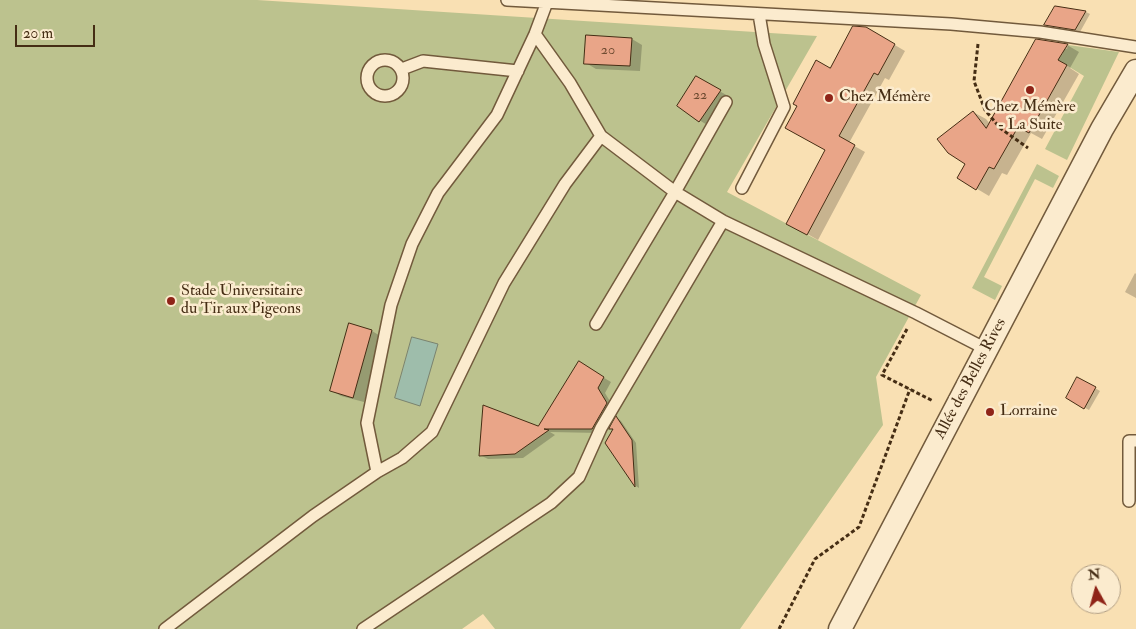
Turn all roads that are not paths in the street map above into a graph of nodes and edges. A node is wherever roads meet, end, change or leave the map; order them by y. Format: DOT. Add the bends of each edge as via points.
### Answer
graph roads {
  1 [pos="507,0"];
  2 [pos="547,2"];
  3 [pos="759,14"];
  4 [pos="535,34"];
  5 [pos="1136,47"];
  6 [pos="402,69"];
  7 [pos="518,71"];
  8 [pos="1136,71"];
  9 [pos="726,102"];
  10 [pos="601,136"];
  11 [pos="742,188"];
  12 [pos="675,192"];
  13 [pos="723,221"];
  14 [pos="596,324"];
  15 [pos="986,349"];
  16 [pos="1136,440"];
  17 [pos="377,472"];
  18 [pos="1129,501"];
  19 [pos="164,629"];
  20 [pos="363,629"];
  21 [pos="840,629"];
  1 -- 2 [label="lane"];
  2 -- 3 [label="lane"];
  2 -- 4 [label="lane"];
  3 -- 5 [label="lane" via="980,26"];
  3 -- 11 [label="lane" via="764,44 784,107"];
  4 -- 7 [label="lane"];
  4 -- 10 [label="lane" via="570,83"];
  6 -- 7 [label="lane" via="423,61"];
  7 -- 17 [label="lane" via="497,115 438,193 412,244 391,305 366,423"];
  8 -- 15 [label="street, Allée des Belles Rives"];
  9 -- 12 [label="lane"];
  10 -- 12 [label="lane"];
  10 -- 17 [label="lane" via="566,184 504,283 432,432 402,458"];
  12 -- 13 [label="lane"];
  12 -- 14 [label="lane"];
  13 -- 15 [label="lane"];
  13 -- 20 [label="lane" via="602,428 579,477 551,503"];
  15 -- 21 [label="street, Allée des Belles Rives"];
  16 -- 18 [label="lane" via="1129,441"];
  17 -- 19 [label="lane" via="313,516"];
}
